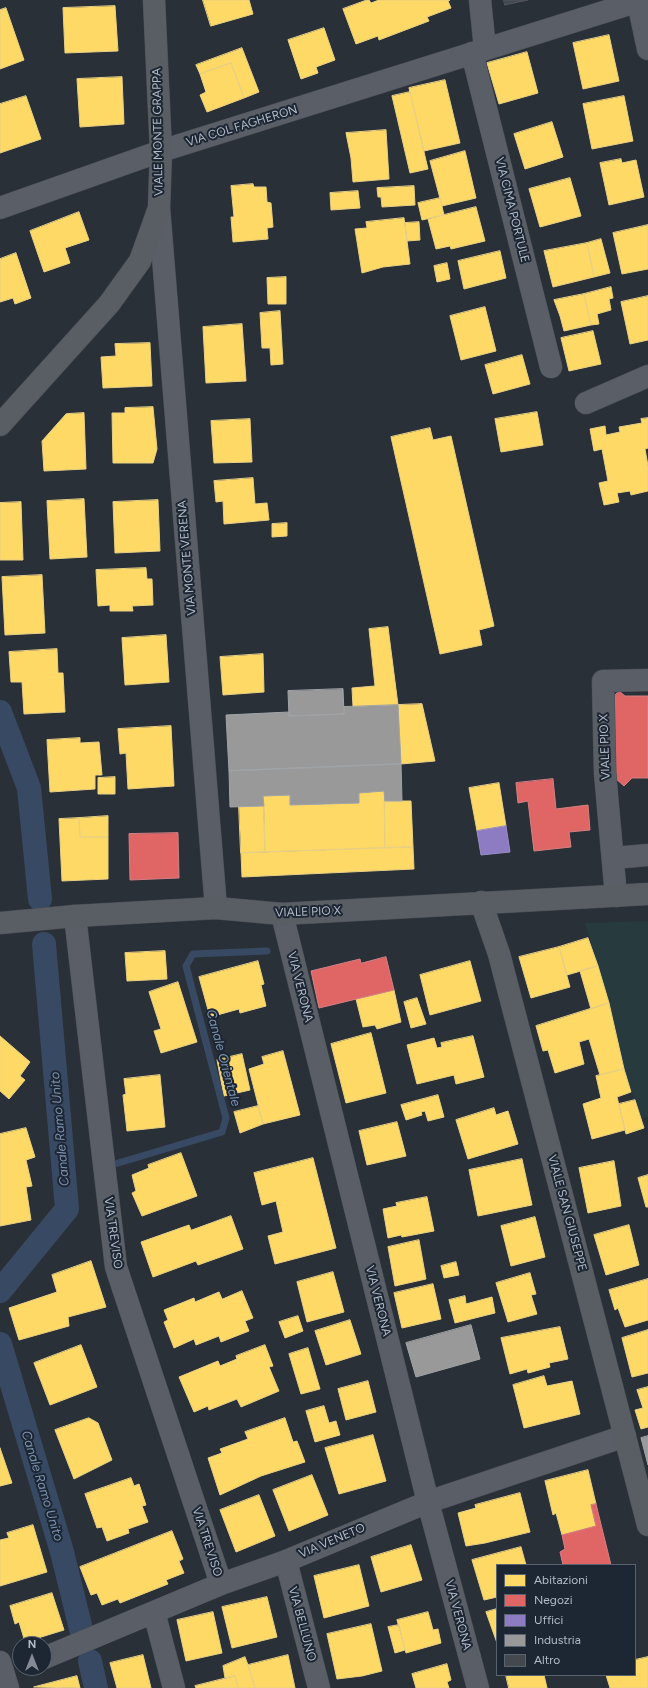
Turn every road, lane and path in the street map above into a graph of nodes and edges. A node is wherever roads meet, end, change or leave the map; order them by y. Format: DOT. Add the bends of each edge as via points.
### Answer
graph roads {
  1 [pos="154,0"];
  2 [pos="480,0"];
  3 [pos="640,1"];
  4 [pos="648,49"];
  5 [pos="479,51"];
  6 [pos="161,151"];
  7 [pos="0,206"];
  8 [pos="159,208"];
  9 [pos="551,367"];
  10 [pos="648,376"];
  11 [pos="586,403"];
  12 [pos="0,425"];
  13 [pos="648,680"];
  14 [pos="648,855"];
  15 [pos="614,858"];
  16 [pos="648,894"];
  17 [pos="616,896"];
  18 [pos="481,902"];
  19 [pos="216,908"];
  20 [pos="282,914"];
  21 [pos="75,916"];
  22 [pos="0,924"];
  23 [pos="624,1436"];
  24 [pos="428,1502"];
  25 [pos="648,1525"];
  26 [pos="286,1561"];
  27 [pos="221,1584"];
  28 [pos="154,1612"];
  29 [pos="52,1655"];
  30 [pos="174,1688"];
  31 [pos="319,1688"];
  32 [pos="478,1688"];
  1 -- 6 [label="main road, VIALE MONTE GRAPPA"];
  2 -- 5 [label="street"];
  3 -- 4 [label="street"];
  3 -- 5 [label="street, VIA COL FAGHERON"];
  5 -- 6 [label="street, VIA COL FAGHERON"];
  5 -- 9 [label="street, VIA CIMA PORTULE"];
  6 -- 7 [label="street, VIA COL FAGHERON"];
  6 -- 8 [label="main road, VIALE MONTE GRAPPA"];
  8 -- 12 [label="main road, VIALE MONTE GRAPPA" via="140,261 109,304"];
  8 -- 19 [label="street, VIA MONTE VERENA"];
  10 -- 11 [label="street"];
  13 -- 15 [label="street, VIALE PIO X" via="603,681 605,773"];
  14 -- 15 [label="street"];
  15 -- 17 [label="street, VIALE PIO X"];
  16 -- 17 [label="main road, VIALE PIO X"];
  17 -- 18 [label="main road, VIALE PIO X"];
  18 -- 20 [label="main road, VIALE PIO X"];
  18 -- 23 [label="main road, VIALE SAN GIUSEPPE" via="499,954"];
  19 -- 20 [label="main road, VIALE PIO X"];
  19 -- 21 [label="main road, VIALE PIO X"];
  20 -- 24 [label="street, VIA VERONA"];
  21 -- 22 [label="main road, VIALE PIO X"];
  21 -- 27 [label="street, VIA TREVISO" via="116,1267"];
  23 -- 24 [label="street, VIA VENETO"];
  23 -- 25 [label="main road, VIALE SAN GIUSEPPE"];
  24 -- 26 [label="street, VIA VENETO"];
  24 -- 32 [label="street, VIA VERONA"];
  26 -- 27 [label="street, VIA VENETO"];
  26 -- 31 [label="street, VIA BELLUNO"];
  27 -- 28 [label="street, VIA VENETO"];
  28 -- 29 [label="street, VIA VENETO"];
  28 -- 30 [label="street"];
}
